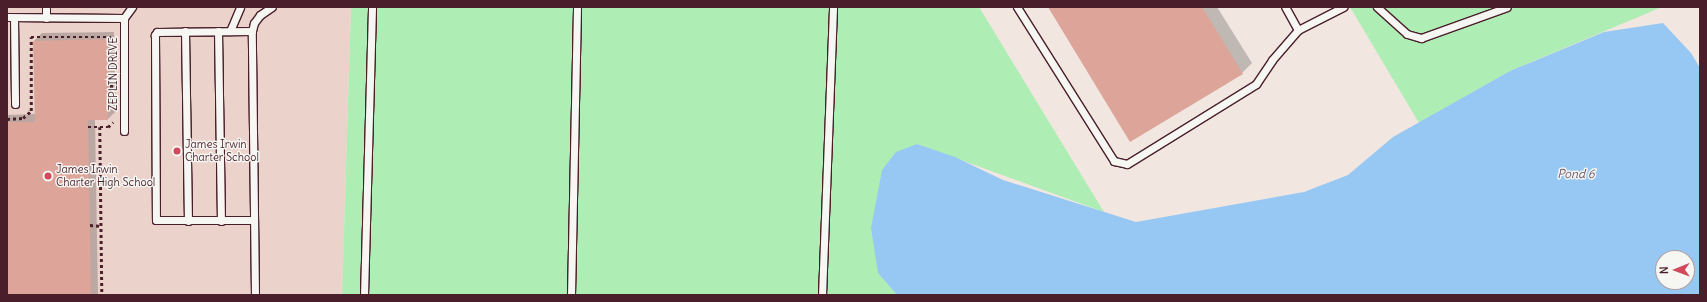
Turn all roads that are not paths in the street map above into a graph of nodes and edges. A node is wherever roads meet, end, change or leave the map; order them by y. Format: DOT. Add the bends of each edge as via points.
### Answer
graph roads {
  1 [pos="46,7"];
  2 [pos="132,7"];
  3 [pos="240,7"];
  4 [pos="272,7"];
  5 [pos="372,7"];
  6 [pos="577,7"];
  7 [pos="833,7"];
  8 [pos="1018,7"];
  9 [pos="1285,7"];
  10 [pos="1344,7"];
  11 [pos="1377,7"];
  12 [pos="1507,7"];
  13 [pos="10,17"];
  14 [pos="46,18"];
  15 [pos="124,18"];
  16 [pos="1298,30"];
  17 [pos="218,31"];
  18 [pos="230,31"];
  19 [pos="252,31"];
  20 [pos="185,32"];
  21 [pos="15,104"];
  22 [pos="124,131"];
  23 [pos="254,220"];
  24 [pos="188,221"];
  25 [pos="221,221"];
  26 [pos="255,295"];
  27 [pos="364,295"];
  28 [pos="571,295"];
  29 [pos="822,295"];
  1 -- 14 [label="lane"];
  2 -- 15 [label="lane"];
  3 -- 18 [label="lane"];
  4 -- 19 [label="lane" via="260,15"];
  5 -- 27 [label="lane"];
  6 -- 28 [label="lane"];
  7 -- 29 [label="lane"];
  8 -- 16 [label="lane" via="1114,162 1127,164 1256,84 1272,60"];
  9 -- 16 [label="lane"];
  10 -- 16 [label="lane"];
  11 -- 12 [label="lane" via="1407,34 1421,38"];
  13 -- 14 [label="lane"];
  13 -- 21 [label="lane"];
  14 -- 15 [label="lane"];
  15 -- 22 [label="lane, ZEPLIN DRIVE"];
  17 -- 18 [label="lane"];
  17 -- 20 [label="lane"];
  17 -- 25 [label="lane"];
  18 -- 19 [label="lane"];
  19 -- 23 [label="lane"];
  20 -- 24 [label="lane"];
  20 -- 24 [label="lane" via="157,32 155,35 156,220"];
  23 -- 25 [label="lane"];
  23 -- 26 [label="lane"];
  24 -- 25 [label="lane"];
}
